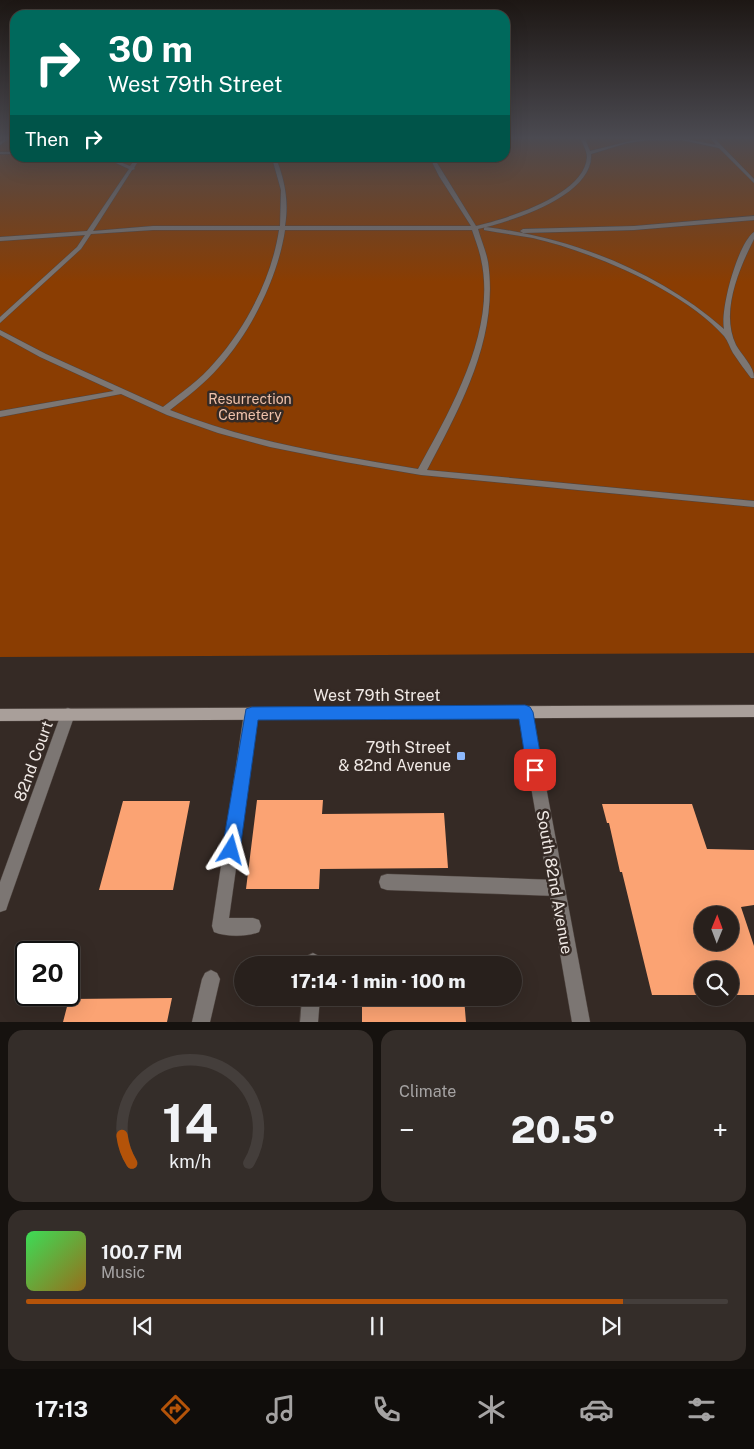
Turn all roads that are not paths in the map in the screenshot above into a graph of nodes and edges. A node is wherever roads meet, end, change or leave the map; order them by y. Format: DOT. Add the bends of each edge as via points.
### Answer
graph roads {
  1 [pos="120,187"];
  2 [pos="282,187"];
  3 [pos="450,187"];
  4 [pos="570,187"];
  5 [pos="754,218"];
  6 [pos="282,227"];
  7 [pos="475,228"];
  8 [pos="90,231"];
  9 [pos="507,231"];
  10 [pos="754,234"];
  11 [pos="0,239"];
  12 [pos="0,321"];
  13 [pos="0,332"];
  14 [pos="728,336"];
  15 [pos="754,376"];
  16 [pos="121,392"];
  17 [pos="164,410"];
  18 [pos="0,414"];
  19 [pos="421,472"];
  20 [pos="754,504"];
  21 [pos="754,711"];
  22 [pos="525,712"];
  23 [pos="252,713"];
  24 [pos="0,714"];
  25 [pos="68,714"];
  26 [pos="387,882"];
  27 [pos="556,888"];
  28 [pos="0,904"];
  29 [pos="253,926"];
  30 [pos="211,979"];
  31 [pos="310,1006"];
  32 [pos="201,1022"];
  33 [pos="309,1022"];
  34 [pos="580,1022"];
  1 -- 8 [label="street"];
  2 -- 6 [label="street"];
  3 -- 7 [label="street"];
  4 -- 7 [label="street" via="562,194 504,221"];
  5 -- 9 [label="street" via="634,228"];
  6 -- 7 [label="street"];
  6 -- 8 [label="street"];
  6 -- 17 [label="street" via="266,285 242,330 218,364"];
  7 -- 9 [label="street"];
  7 -- 19 [label="street" via="484,260 487,290 482,332 456,409"];
  8 -- 11 [label="street"];
  8 -- 12 [label="street" via="79,248"];
  9 -- 14 [label="street" via="578,250 637,275 675,294"];
  10 -- 14 [label="street" via="743,253 727,303"];
  13 -- 16 [label="street"];
  14 -- 15 [label="street"];
  16 -- 17 [label="street"];
  16 -- 18 [label="street"];
  17 -- 19 [label="street" via="280,446"];
  19 -- 20 [label="street"];
  21 -- 22 [label="main road, West 79th Street"];
  22 -- 23 [label="main road, West 79th Street"];
  22 -- 27 [label="street, South 82nd Avenue"];
  23 -- 25 [label="main road, West 79th Street"];
  23 -- 29 [label="street" via="220,926"];
  24 -- 25 [label="main road, West 79th Street"];
  25 -- 28 [label="street, 82nd Court"];
  26 -- 27 [label="street"];
  27 -- 34 [label="street, South 82nd Avenue"];
  30 -- 32 [label="street"];
  31 -- 33 [label="street"];
}
